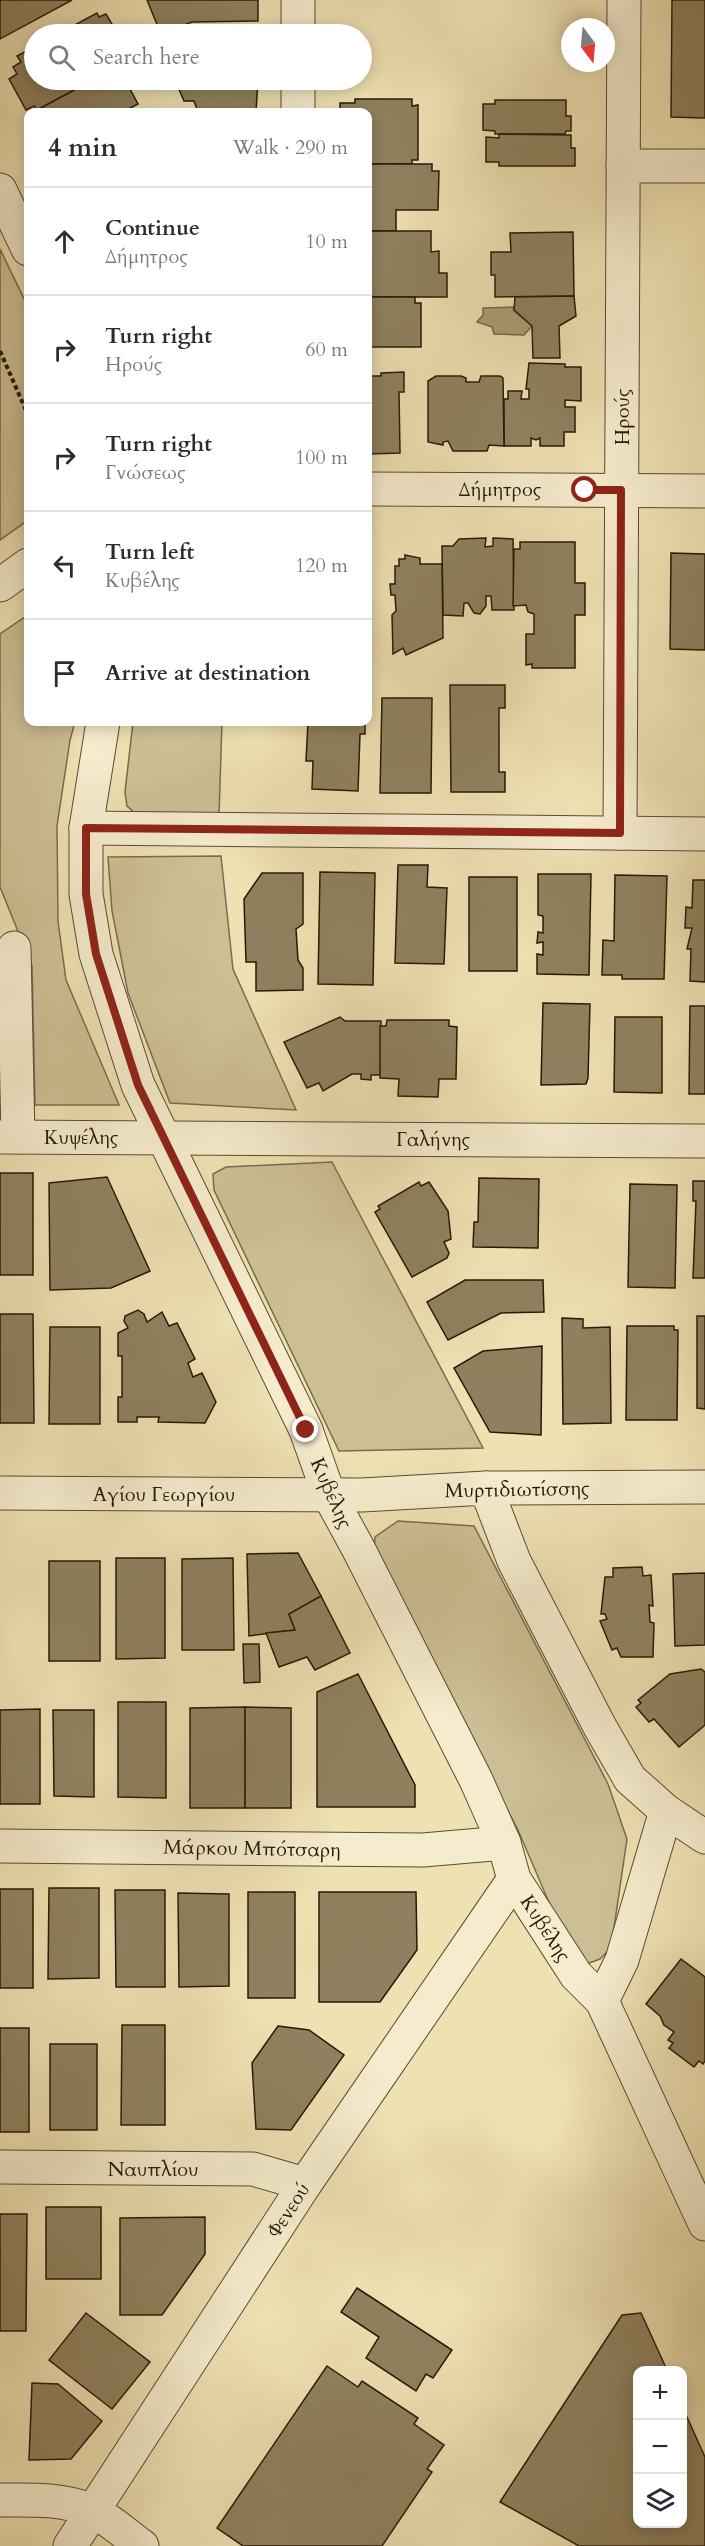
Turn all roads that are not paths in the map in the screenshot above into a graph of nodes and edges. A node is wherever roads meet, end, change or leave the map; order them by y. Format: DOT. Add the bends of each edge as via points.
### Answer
graph roads {
  1 [pos="298,0"];
  2 [pos="624,0"];
  3 [pos="298,24"];
  4 [pos="298,90"];
  5 [pos="298,108"];
  6 [pos="623,166"];
  7 [pos="705,166"];
  8 [pos="0,190"];
  9 [pos="24,241"];
  10 [pos="372,489"];
  11 [pos="621,490"];
  12 [pos="705,490"];
  13 [pos="24,569"];
  14 [pos="0,585"];
  15 [pos="103,726"];
  16 [pos="86,828"];
  17 [pos="620,833"];
  18 [pos="705,834"];
  19 [pos="14,948"];
  20 [pos="9,1137"];
  21 [pos="162,1137"];
  22 [pos="705,1141"];
  23 [pos="705,1487"];
  24 [pos="486,1488"];
  25 [pos="0,1493"];
  26 [pos="329,1495"];
  27 [pos="666,1811"];
  28 [pos="705,1837"];
  29 [pos="504,1843"];
  30 [pos="0,1846"];
  31 [pos="514,1878"];
  32 [pos="602,2001"];
  33 [pos="0,2167"];
  34 [pos="305,2184"];
  35 [pos="705,2224"];
  36 [pos="0,2500"];
  37 [pos="94,2512"];
  38 [pos="70,2546"];
  39 [pos="142,2546"];
  1 -- 3 [label="street"];
  2 -- 6 [label="street, Ηρούς"];
  4 -- 5 [label="street"];
  6 -- 7 [label="street"];
  6 -- 11 [label="street, Ηρούς"];
  8 -- 9 [label="street"];
  10 -- 11 [label="street, Δήμητρος"];
  11 -- 12 [label="street, Δήμητρος"];
  11 -- 17 [label="street, Ηρούς"];
  13 -- 14 [label="street"];
  15 -- 16 [label="street, Κυβέλης"];
  16 -- 17 [label="street"];
  16 -- 21 [label="street, Κυβέλης" via="86,894 96,954 138,1085"];
  17 -- 18 [label="street"];
  19 -- 20 [label="street"];
  20 -- 21 [label="street, Κυψέλης"];
  21 -- 22 [label="street, Γαλήνης"];
  21 -- 26 [label="street, Κυβέλης" via="306,1430"];
  23 -- 24 [label="street, Μυρτιδιωτίσσης"];
  24 -- 26 [label="street, Μυρτιδιωτίσσης"];
  24 -- 27 [label="street" via="514,1561 600,1727 630,1779"];
  25 -- 26 [label="street, Αγίου Γεωργίου"];
  26 -- 29 [label="street, Κυβέλης" via="471,1770"];
  27 -- 28 [label="street"];
  27 -- 32 [label="street" via="622,1960"];
  29 -- 30 [label="street, Μάρκου Μπότσαρη" via="423,1850"];
  29 -- 31 [label="street, Κυβέλης"];
  31 -- 32 [label="street, Κυβέλης" via="576,1975"];
  31 -- 34 [label="street, Φενεού"];
  32 -- 35 [label="street, Κυβέλης"];
  33 -- 34 [label="street, Ναυπλίου" via="254,2169"];
  34 -- 37 [label="street, Φενεού"];
  36 -- 37 [label="street" via="51,2501"];
  37 -- 38 [label="street, Φενεού"];
  37 -- 39 [label="street"];
}
